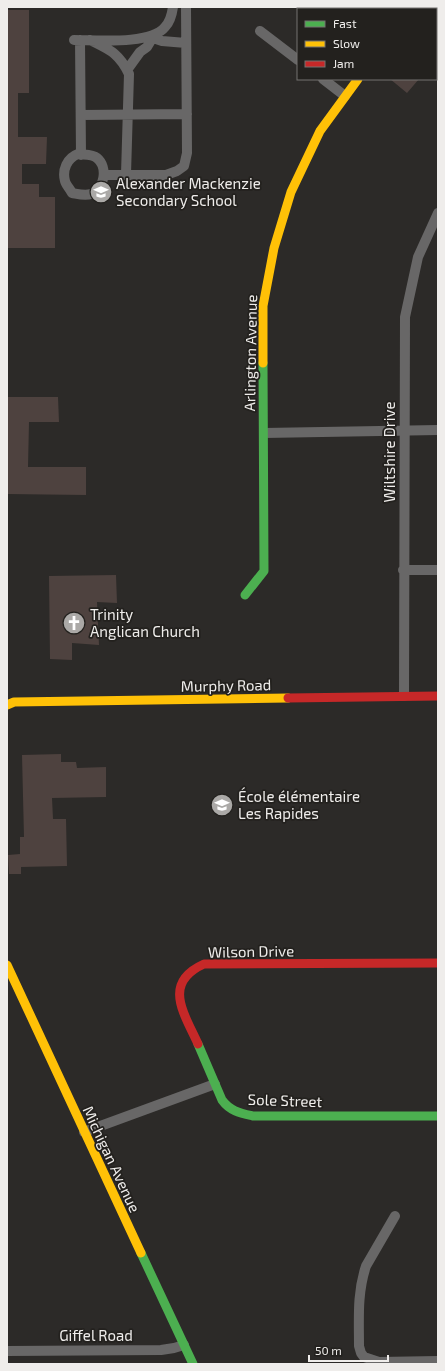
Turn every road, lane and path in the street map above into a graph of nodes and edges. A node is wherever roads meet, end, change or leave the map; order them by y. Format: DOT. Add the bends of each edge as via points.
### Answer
graph roads {
  1 [pos="173,7"];
  2 [pos="186,7"];
  3 [pos="260,31"];
  4 [pos="150,37"];
  5 [pos="81,40"];
  6 [pos="186,43"];
  7 [pos="297,59"];
  8 [pos="127,70"];
  9 [pos="324,80"];
  10 [pos="357,80"];
  11 [pos="345,96"];
  12 [pos="187,114"];
  13 [pos="81,115"];
  14 [pos="128,115"];
  15 [pos="81,154"];
  16 [pos="126,174"];
  17 [pos="104,175"];
  18 [pos="438,213"];
  19 [pos="438,430"];
  20 [pos="404,431"];
  21 [pos="264,433"];
  22 [pos="403,570"];
  23 [pos="438,570"];
  24 [pos="245,595"];
  25 [pos="404,696"];
  26 [pos="438,696"];
  27 [pos="9,701"];
  28 [pos="438,964"];
  29 [pos="7,965"];
  30 [pos="215,1084"];
  31 [pos="438,1116"];
  32 [pos="84,1132"];
  33 [pos="395,1216"];
  34 [pos="184,1345"];
  35 [pos="7,1351"];
  36 [pos="438,1361"];
  37 [pos="193,1364"];
  1 -- 4 [label="street" via="165,28"];
  2 -- 6 [label="street"];
  3 -- 7 [label="street"];
  4 -- 5 [label="street"];
  4 -- 6 [label="street"];
  4 -- 8 [label="street" via="150,42"];
  5 -- 8 [label="street" via="117,55"];
  5 -- 13 [label="street"];
  6 -- 12 [label="street"];
  8 -- 14 [label="street"];
  9 -- 11 [label="street"];
  10 -- 11 [label="street, Arlington Avenue"];
  11 -- 21 [label="street, Arlington Avenue" via="320,131 291,192 274,248 263,306"];
  12 -- 14 [label="street"];
  12 -- 16 [label="street" via="187,153 184,166 166,174"];
  13 -- 14 [label="street"];
  13 -- 15 [label="street"];
  14 -- 16 [label="street"];
  15 -- 17 [label="street" via="97,158"];
  15 -- 17 [label="street" via="73,156 66,163 65,182 72,192 90,194 100,188"];
  16 -- 17 [label="street"];
  18 -- 20 [label="street, Wiltshire Drive" via="418,257 405,317"];
  19 -- 20 [label="street"];
  20 -- 21 [label="street"];
  20 -- 22 [label="street, Wiltshire Drive"];
  21 -- 24 [label="street, Arlington Avenue" via="264,571"];
  22 -- 23 [label="street"];
  22 -- 25 [label="street, Wiltshire Drive"];
  25 -- 26 [label="street, Murphy Road"];
  25 -- 27 [label="street, Murphy Road"];
  28 -- 30 [label="street, Wilson Drive" via="204,964 190,970 183,978 179,992 180,1004"];
  29 -- 32 [label="street, Michigan Avenue"];
  30 -- 31 [label="street, Sole Street" via="228,1108 253,1116"];
  30 -- 32 [label="street"];
  32 -- 34 [label="street, Michigan Avenue"];
  33 -- 36 [label="street" via="366,1266 360,1285 360,1353 368,1360 380,1362"];
  34 -- 35 [label="street, Giffel Road" via="161,1350"];
  34 -- 37 [label="street, Michigan Avenue"];
}
